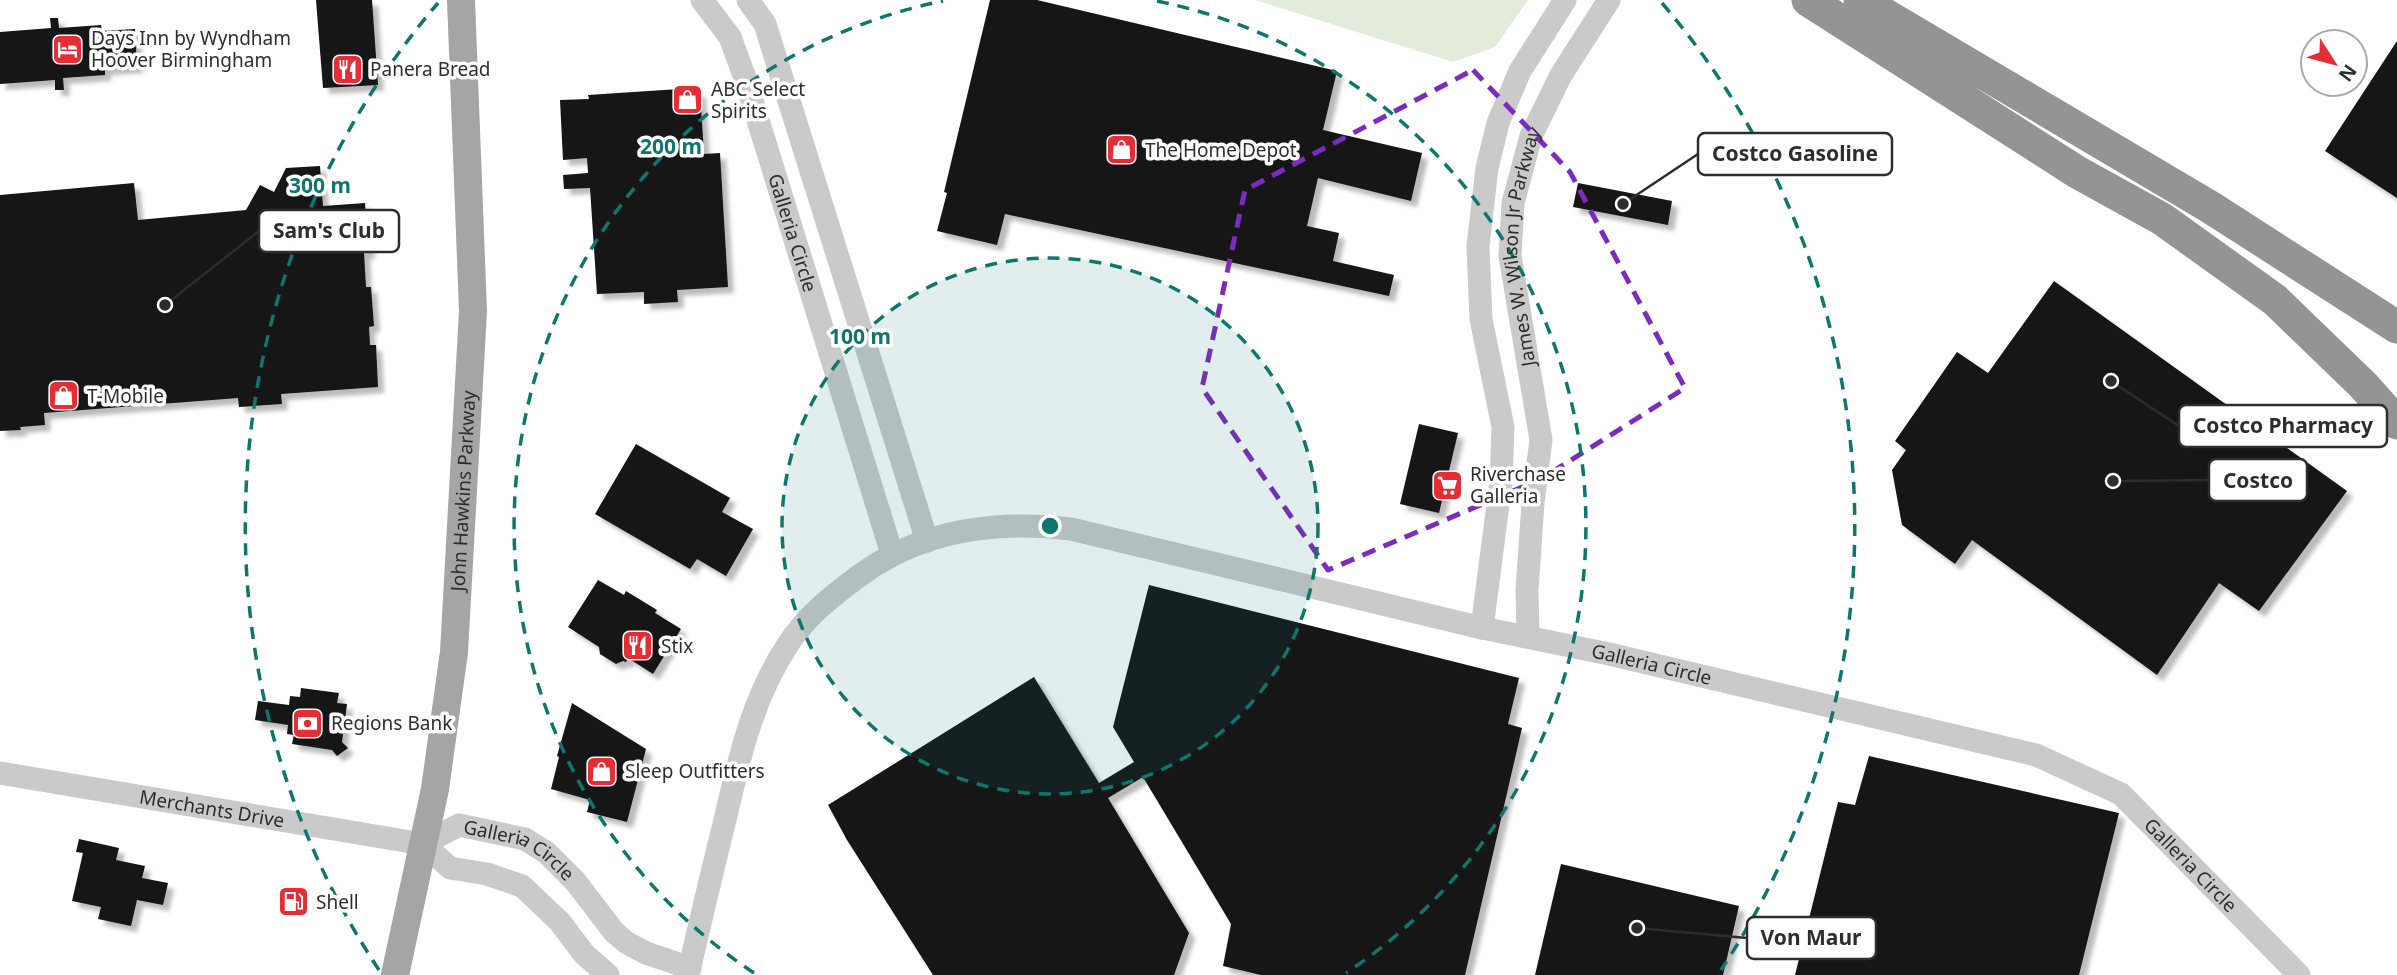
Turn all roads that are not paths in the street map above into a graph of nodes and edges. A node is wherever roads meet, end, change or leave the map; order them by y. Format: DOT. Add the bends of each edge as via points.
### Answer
graph roads {
  1 [pos="461,0"];
  2 [pos="702,0"];
  3 [pos="748,0"];
  4 [pos="1565,0"];
  5 [pos="1609,0"];
  6 [pos="1808,0"];
  7 [pos="1860,0"];
  8 [pos="2397,327"];
  9 [pos="2397,422"];
  10 [pos="927,541"];
  11 [pos="892,554"];
  12 [pos="1482,628"];
  13 [pos="1528,637"];
  14 [pos="0,773"];
  15 [pos="423,844"];
  16 [pos="689,971"];
  17 [pos="395,975"];
  18 [pos="608,975"];
  19 [pos="2299,975"];
  1 -- 15 [label="main road, John Hawkins Parkway" via="473,311 453,652"];
  2 -- 11 [label="street, Galleria Circle" via="730,37 745,78"];
  3 -- 10 [label="street, Galleria Circle" via="765,24"];
  4 -- 12 [label="street, James W. Wilson Jr Parkway" via="1520,71 1498,123 1487,168 1478,246 1481,318 1503,427 1501,481"];
  5 -- 13 [label="street, James W. Wilson Jr Parkway" via="1561,75 1531,136 1513,203 1510,256 1541,440 1527,590"];
  6 -- 9 [label="highway" via="2077,172 2162,219 2275,299"];
  7 -- 8 [label="highway" via="2210,207"];
  10 -- 11 [label="street, Galleria Circle"];
  10 -- 12 [label="street, Galleria Circle" via="986,526 1071,529"];
  11 -- 16 [label="street, Galleria Circle" via="827,599 787,645 765,685 744,739"];
  12 -- 13 [label="street, Galleria Circle"];
  13 -- 19 [label="street, Galleria Circle" via="1969,738 2036,755 2068,769 2121,794"];
  14 -- 15 [label="street, Merchants Drive"];
  15 -- 16 [label="street, Galleria Circle" via="459,825 525,839 547,853 627,943"];
  15 -- 17 [label="main road, John Hawkins Parkway"];
  15 -- 18 [label="street, Galleria Circle" via="450,868 523,886"];
}
